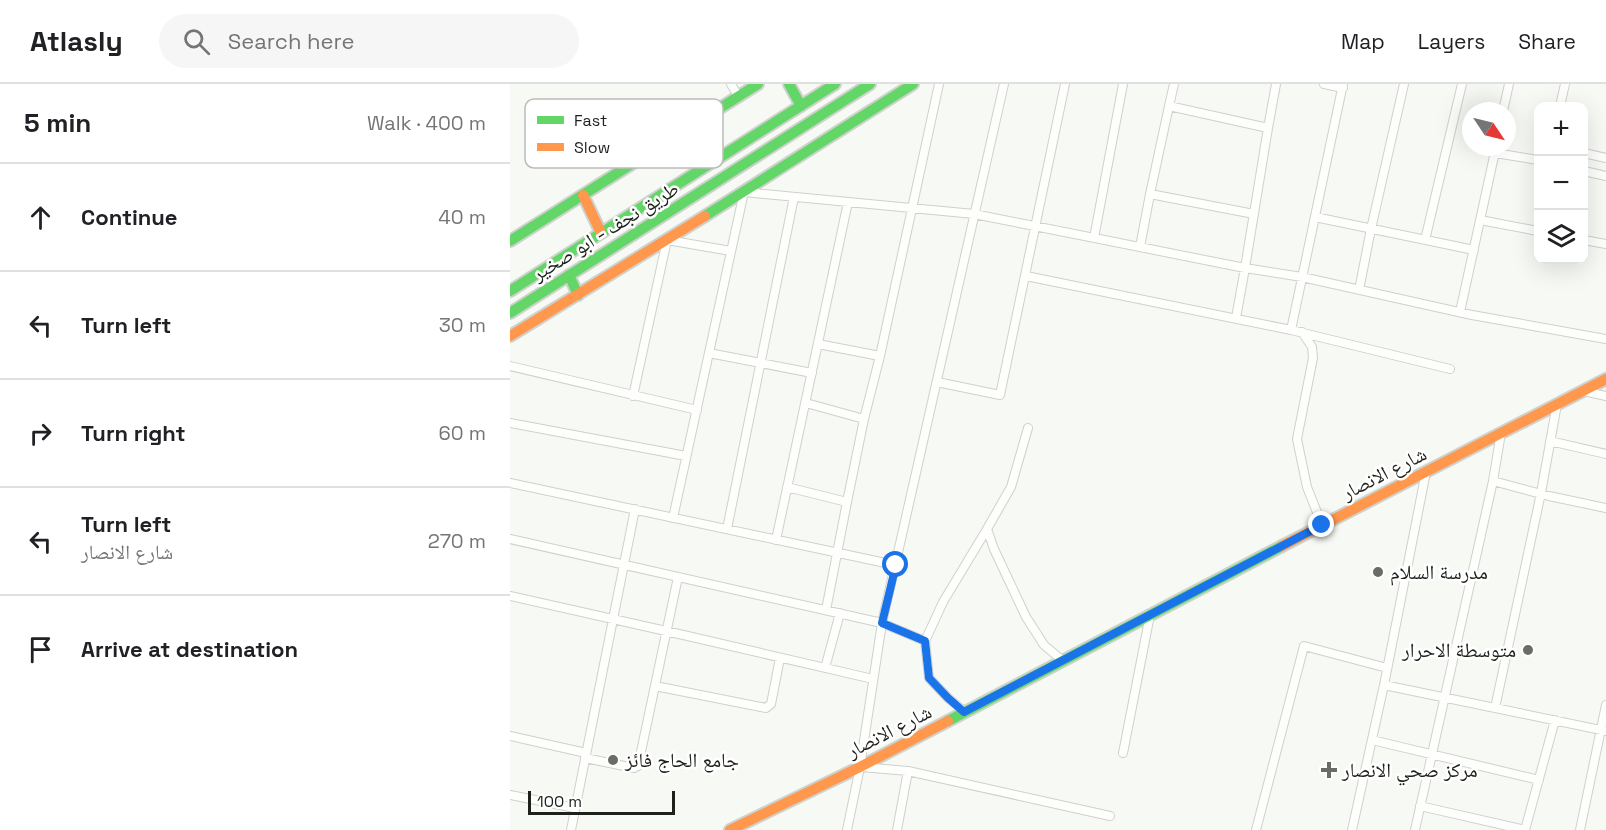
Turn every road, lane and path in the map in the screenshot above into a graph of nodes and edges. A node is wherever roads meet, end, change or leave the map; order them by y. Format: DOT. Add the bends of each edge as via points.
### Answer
graph roads {
  1 [pos="731,84"];
  2 [pos="758,84"];
  3 [pos="789,84"];
  4 [pos="835,84"];
  5 [pos="870,84"];
  6 [pos="913,84"];
  7 [pos="939,84"];
  8 [pos="1004,84"];
  9 [pos="1065,84"];
  10 [pos="1123,84"];
  11 [pos="1174,84"];
  12 [pos="1276,84"];
  13 [pos="1323,84"];
  14 [pos="1404,84"];
  15 [pos="1462,84"];
  16 [pos="1509,84"];
  17 [pos="1565,84"];
  18 [pos="1343,86"];
  19 [pos="738,96"];
  20 [pos="1505,102"];
  21 [pos="1561,102"];
  22 [pos="723,106"];
  23 [pos="801,106"];
  24 [pos="1169,106"];
  25 [pos="1268,128"];
  26 [pos="1588,154"];
  27 [pos="1516,155"];
  28 [pos="723,156"];
  29 [pos="1494,156"];
  30 [pos="1606,158"];
  31 [pos="1534,159"];
  32 [pos="625,168"];
  33 [pos="703,168"];
  34 [pos="1588,172"];
  35 [pos="1606,176"];
  36 [pos="744,192"];
  37 [pos="1150,194"];
  38 [pos="583,195"];
  39 [pos="794,197"];
  40 [pos="848,202"];
  41 [pos="912,208"];
  42 [pos="974,214"];
  43 [pos="1254,214"];
  44 [pos="1315,217"];
  45 [pos="1480,220"];
  46 [pos="1035,226"];
  47 [pos="1371,229"];
  48 [pos="1534,230"];
  49 [pos="601,233"];
  50 [pos="1094,238"];
  51 [pos="667,240"];
  52 [pos="1425,240"];
  53 [pos="510,241"];
  54 [pos="1588,241"];
  55 [pos="1606,244"];
  56 [pos="1140,247"];
  57 [pos="1474,250"];
  58 [pos="731,251"];
  59 [pos="1245,268"];
  60 [pos="569,275"];
  61 [pos="1026,276"];
  62 [pos="1302,277"];
  63 [pos="1359,290"];
  64 [pos="510,291"];
  65 [pos="578,295"];
  66 [pos="1461,312"];
  67 [pos="510,313"];
  68 [pos="1236,318"];
  69 [pos="1291,330"];
  70 [pos="1302,332"];
  71 [pos="510,336"];
  72 [pos="1606,339"];
  73 [pos="818,344"];
  74 [pos="710,353"];
  75 [pos="880,356"];
  76 [pos="761,363"];
  77 [pos="510,366"];
  78 [pos="1450,369"];
  79 [pos="812,373"];
  80 [pos="1606,379"];
  81 [pos="937,382"];
  82 [pos="1583,390"];
  83 [pos="633,396"];
  84 [pos="1606,396"];
  85 [pos="806,403"];
  86 [pos="1557,404"];
  87 [pos="697,410"];
  88 [pos="864,419"];
  89 [pos="510,423"];
  90 [pos="1028,428"];
  91 [pos="1501,433"];
  92 [pos="1550,441"];
  93 [pos="1606,453"];
  94 [pos="686,456"];
  95 [pos="1426,471"];
  96 [pos="1493,481"];
  97 [pos="510,483"];
  98 [pos="787,487"];
  99 [pos="1541,494"];
  100 [pos="847,502"];
  101 [pos="1606,508"];
  102 [pos="635,509"];
  103 [pos="673,518"];
  104 [pos="1322,525"];
  105 [pos="727,529"];
  106 [pos="987,530"];
  107 [pos="510,539"];
  108 [pos="776,540"];
  109 [pos="837,553"];
  110 [pos="624,565"];
  111 [pos="896,565"];
  112 [pos="678,577"];
  113 [pos="510,597"];
  114 [pos="826,610"];
  115 [pos="840,613"];
  116 [pos="1150,615"];
  117 [pos="613,620"];
  118 [pos="882,623"];
  119 [pos="666,631"];
  120 [pos="925,641"];
  121 [pos="780,658"];
  122 [pos="1063,661"];
  123 [pos="825,668"];
  124 [pos="1387,668"];
  125 [pos="873,679"];
  126 [pos="1383,685"];
  127 [pos="655,686"];
  128 [pos="1444,698"];
  129 [pos="1606,705"];
  130 [pos="1495,708"];
  131 [pos="964,712"];
  132 [pos="1555,720"];
  133 [pos="1603,730"];
  134 [pos="510,736"];
  135 [pos="1371,740"];
  136 [pos="1123,753"];
  137 [pos="586,755"];
  138 [pos="1432,756"];
  139 [pos="860,767"];
  140 [pos="908,771"];
  141 [pos="1539,780"];
  142 [pos="510,795"];
  143 [pos="1420,806"];
  144 [pos="575,808"];
  145 [pos="1110,816"];
  146 [pos="570,830"];
  147 [pos="730,830"];
  148 [pos="847,830"];
  149 [pos="897,830"];
  150 [pos="1256,830"];
  151 [pos="1352,830"];
  152 [pos="1415,830"];
  153 [pos="1525,830"];
  154 [pos="1580,830"];
  1 -- 19 [label="street"];
  2 -- 19 [label="main road"];
  3 -- 23 [label="main road"];
  4 -- 23 [label="main road, طريق نجف - ابو صخير"];
  5 -- 60 [label="main road, طريق نجف - ابو صخير"];
  6 -- 36 [label="main road"];
  7 -- 41 [label="street"];
  8 -- 42 [label="street"];
  9 -- 46 [label="street"];
  10 -- 50 [label="street"];
  11 -- 24 [label="street"];
  12 -- 25 [label="street"];
  13 -- 18 [label="street"];
  14 -- 47 [label="street"];
  15 -- 52 [label="street"];
  16 -- 20 [label="street"];
  17 -- 21 [label="street"];
  18 -- 44 [label="street"];
  19 -- 22 [label="main road"];
  23 -- 28 [label="main road, طريق نجف - ابو صخير"];
  24 -- 25 [label="street"];
  24 -- 37 [label="street"];
  25 -- 43 [label="street"];
  26 -- 30 [label="street"];
  27 -- 31 [label="street"];
  29 -- 45 [label="street"];
  32 -- 38 [label="main road"];
  33 -- 49 [label="main road, طريق نجف - ابو صخير"];
  34 -- 35 [label="street"];
  36 -- 39 [label="street"];
  36 -- 51 [label="main road"];
  36 -- 58 [label="street"];
  37 -- 43 [label="street"];
  37 -- 56 [label="street"];
  38 -- 49 [label="main road"];
  38 -- 53 [label="main road"];
  39 -- 40 [label="street"];
  39 -- 76 [label="street"];
  40 -- 41 [label="street"];
  40 -- 73 [label="street"];
  41 -- 42 [label="street"];
  41 -- 75 [label="street"];
  42 -- 46 [label="street"];
  42 -- 81 [label="street"];
  43 -- 59 [label="street"];
  44 -- 47 [label="street"];
  44 -- 62 [label="street"];
  45 -- 48 [label="street"];
  45 -- 57 [label="street"];
  46 -- 50 [label="street"];
  46 -- 61 [label="street"];
  47 -- 52 [label="street"];
  47 -- 63 [label="street"];
  49 -- 64 [label="main road, طريق نجف - ابو صخير"];
  50 -- 56 [label="street"];
  51 -- 58 [label="street"];
  51 -- 65 [label="main road"];
  51 -- 83 [label="street"];
  52 -- 57 [label="street"];
  54 -- 55 [label="street"];
  56 -- 59 [label="street"];
  57 -- 66 [label="street"];
  58 -- 74 [label="street"];
  59 -- 62 [label="street"];
  59 -- 68 [label="street"];
  60 -- 65 [label="main road"];
  60 -- 67 [label="main road, طريق نجف - ابو صخير"];
  61 -- 68 [label="street"];
  61 -- 81 [label="street" via="1000,396"];
  62 -- 63 [label="street"];
  62 -- 69 [label="street"];
  63 -- 66 [label="street"];
  65 -- 71 [label="main road"];
  66 -- 72 [label="street"];
  68 -- 69 [label="street"];
  69 -- 70 [label="street"];
  70 -- 78 [label="street"];
  70 -- 104 [label="street" via="1312,347 1313,358 1297,440 1307,487"];
  73 -- 75 [label="street"];
  73 -- 79 [label="street"];
  74 -- 76 [label="street"];
  74 -- 87 [label="street"];
  75 -- 88 [label="street"];
  76 -- 79 [label="street"];
  76 -- 105 [label="street"];
  77 -- 83 [label="street"];
  79 -- 85 [label="street"];
  80 -- 82 [label="main road, شارع الانصار"];
  81 -- 111 [label="street"];
  82 -- 84 [label="street"];
  82 -- 86 [label="main road, شارع الانصار"];
  83 -- 87 [label="street"];
  85 -- 88 [label="street"];
  85 -- 98 [label="street"];
  86 -- 91 [label="main road, شارع الانصار"];
  86 -- 92 [label="street"];
  87 -- 94 [label="street"];
  88 -- 100 [label="street"];
  89 -- 94 [label="street"];
  90 -- 106 [label="street" via="1011,488"];
  91 -- 95 [label="main road, شارع الانصار"];
  91 -- 96 [label="street"];
  92 -- 93 [label="street"];
  92 -- 99 [label="street"];
  94 -- 103 [label="street"];
  95 -- 104 [label="main road, شارع الانصار"];
  95 -- 124 [label="street"];
  96 -- 99 [label="street"];
  96 -- 128 [label="street"];
  97 -- 102 [label="street"];
  98 -- 100 [label="street"];
  98 -- 108 [label="street"];
  99 -- 101 [label="street"];
  99 -- 130 [label="street"];
  100 -- 109 [label="street"];
  102 -- 103 [label="street"];
  102 -- 110 [label="street"];
  103 -- 105 [label="street"];
  104 -- 116 [label="main road, شارع الانصار"];
  105 -- 108 [label="street"];
  106 -- 120 [label="street" via="943,602"];
  106 -- 122 [label="street" via="1026,617 1044,645"];
  107 -- 110 [label="street"];
  108 -- 109 [label="street"];
  109 -- 111 [label="street"];
  109 -- 114 [label="street"];
  110 -- 112 [label="street"];
  110 -- 117 [label="street"];
  111 -- 118 [label="street"];
  112 -- 114 [label="street"];
  112 -- 119 [label="street"];
  113 -- 117 [label="street"];
  114 -- 115 [label="street"];
  115 -- 118 [label="street"];
  115 -- 123 [label="street"];
  116 -- 122 [label="main road, شارع الانصار"];
  116 -- 136 [label="street"];
  117 -- 119 [label="street"];
  117 -- 137 [label="street"];
  118 -- 120 [label="street"];
  118 -- 125 [label="street"];
  119 -- 121 [label="street"];
  119 -- 127 [label="street"];
  120 -- 131 [label="street" via="929,678"];
  121 -- 123 [label="street"];
  121 -- 127 [label="street" via="771,704 766,708"];
  122 -- 131 [label="main road, شارع الانصار"];
  123 -- 125 [label="street"];
  124 -- 126 [label="street"];
  124 -- 150 [label="street" via="1304,646"];
  125 -- 139 [label="street"];
  126 -- 128 [label="street"];
  126 -- 135 [label="street"];
  127 -- 137 [label="street" via="637,767"];
  128 -- 130 [label="street"];
  128 -- 138 [label="street"];
  129 -- 133 [label="street"];
  130 -- 132 [label="street"];
  131 -- 139 [label="main road, شارع الانصار"];
  132 -- 133 [label="street"];
  132 -- 141 [label="street"];
  133 -- 154 [label="street"];
  134 -- 137 [label="street"];
  135 -- 138 [label="street"];
  135 -- 151 [label="street"];
  137 -- 144 [label="street"];
  138 -- 141 [label="street"];
  138 -- 143 [label="street"];
  139 -- 140 [label="street"];
  139 -- 147 [label="main road, شارع الانصار"];
  139 -- 148 [label="street"];
  140 -- 145 [label="street"];
  140 -- 149 [label="street"];
  141 -- 153 [label="street"];
  142 -- 144 [label="street"];
  143 -- 152 [label="street"];
  143 -- 153 [label="street"];
  144 -- 146 [label="street"];
}
